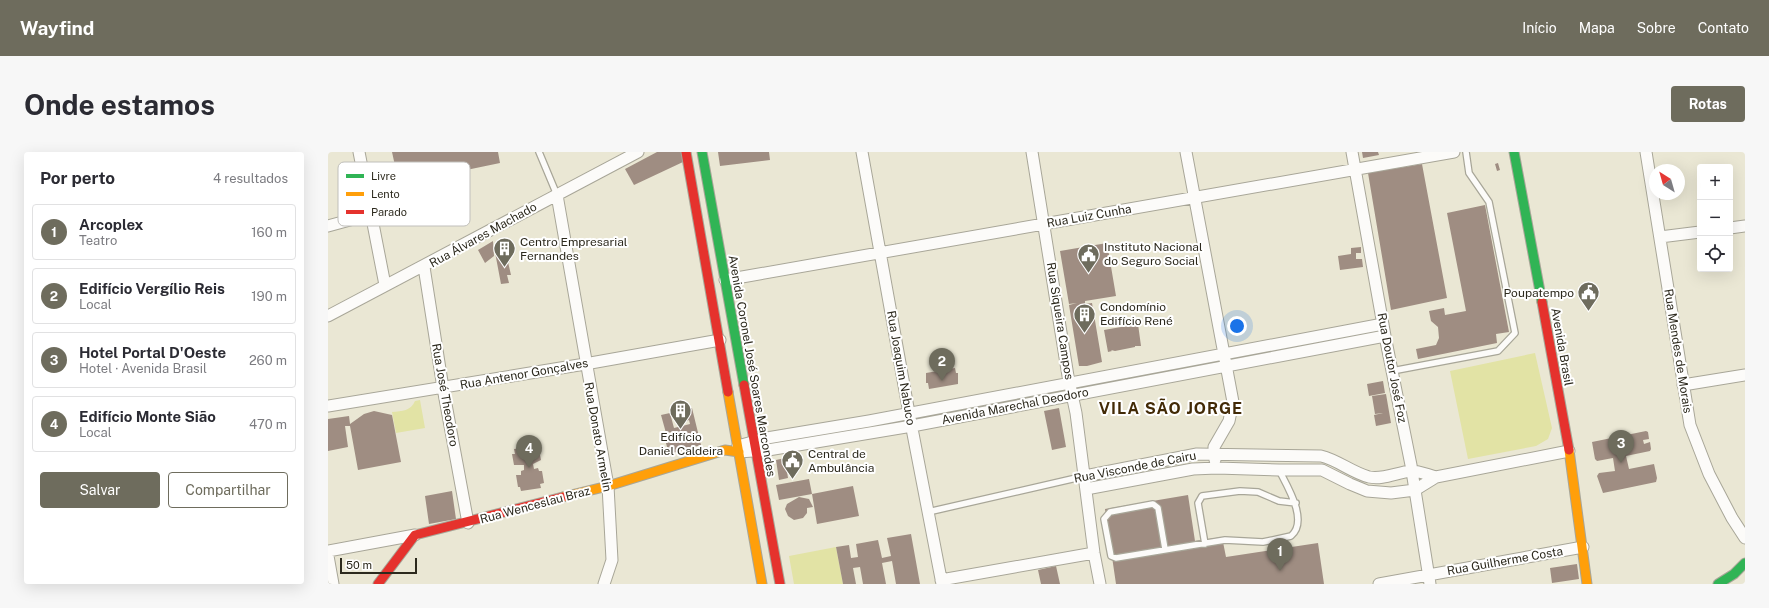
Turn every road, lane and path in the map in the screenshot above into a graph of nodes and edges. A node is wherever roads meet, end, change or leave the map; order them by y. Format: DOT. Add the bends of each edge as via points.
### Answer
graph roads {
  1 [pos="359,152"];
  2 [pos="539,152"];
  3 [pos="638,152"];
  4 [pos="686,152"];
  5 [pos="702,152"];
  6 [pos="862,152"];
  7 [pos="1032,152"];
  8 [pos="1186,152"];
  9 [pos="1352,152"];
  10 [pos="1454,152"];
  11 [pos="1466,152"];
  12 [pos="1514,152"];
  13 [pos="1646,152"];
  14 [pos="361,162"];
  15 [pos="1355,169"];
  16 [pos="556,195"];
  17 [pos="1194,197"];
  18 [pos="338,223"];
  19 [pos="1045,224"];
  20 [pos="328,226"];
  21 [pos="374,226"];
  22 [pos="1745,226"];
  23 [pos="1733,228"];
  24 [pos="1697,232"];
  25 [pos="1660,237"];
  26 [pos="881,253"];
  27 [pos="424,267"];
  28 [pos="708,272"];
  29 [pos="724,275"];
  30 [pos="385,285"];
  31 [pos="328,316"];
  32 [pos="1383,324"];
  33 [pos="1385,336"];
  34 [pos="720,340"];
  35 [pos="1224,354"];
  36 [pos="585,364"];
  37 [pos="1226,366"];
  38 [pos="1392,371"];
  39 [pos="1745,375"];
  40 [pos="1069,383"];
  41 [pos="1683,385"];
  42 [pos="443,388"];
  43 [pos="1072,395"];
  44 [pos="328,406"];
  45 [pos="909,414"];
  46 [pos="912,426"];
  47 [pos="754,446"];
  48 [pos="739,449"];
  49 [pos="1569,451"];
  50 [pos="1214,455"];
  51 [pos="1217,468"];
  52 [pos="1279,470"];
  53 [pos="1412,471"];
  54 [pos="1085,476"];
  55 [pos="1436,477"];
  56 [pos="608,486"];
  57 [pos="1086,489"];
  58 [pos="1415,490"];
  59 [pos="1296,503"];
  60 [pos="928,512"];
  61 [pos="468,523"];
  62 [pos="415,535"];
  63 [pos="1745,538"];
  64 [pos="1205,544"];
  65 [pos="1583,547"];
  66 [pos="1165,549"];
  67 [pos="328,551"];
  68 [pos="1094,553"];
  69 [pos="328,556"];
  70 [pos="1745,563"];
  71 [pos="1429,579"];
  72 [pos="382,582"];
  73 [pos="942,582"];
  74 [pos="333,584"];
  75 [pos="604,584"];
  76 [pos="762,584"];
  77 [pos="780,584"];
  78 [pos="1100,584"];
  79 [pos="1379,584"];
  80 [pos="1587,584"];
  81 [pos="1596,584"];
  82 [pos="1718,584"];
  1 -- 14 [label="street"];
  2 -- 16 [label="lane"];
  3 -- 16 [label="street, Rua Álvares Machado"];
  4 -- 28 [label="main road"];
  5 -- 29 [label="main road, Avenida Coronel José Soares Marcondes"];
  6 -- 26 [label="street, Rua Joaquim Nabuco"];
  7 -- 19 [label="street, Rua Siqueira Campos"];
  8 -- 17 [label="street"];
  9 -- 15 [label="street, Rua Doutor José Foz"];
  10 -- 15 [label="street, Rua Luiz Cunha"];
  11 -- 38 [label="lane" via="1469,173 1489,202 1515,334 1498,350"];
  12 -- 49 [label="main road, Avenida Brasil"];
  13 -- 25 [label="street, Rua Mendes de Morais"];
  15 -- 17 [label="street, Rua Luiz Cunha"];
  15 -- 32 [label="street, Rua Doutor José Foz"];
  16 -- 27 [label="street, Rua Álvares Machado"];
  16 -- 36 [label="street, Rua Donato Armelin"];
  17 -- 19 [label="street, Rua Luiz Cunha"];
  17 -- 35 [label="street"];
  18 -- 20 [label="street"];
  19 -- 26 [label="street, Rua Luiz Cunha"];
  19 -- 40 [label="street, Rua Siqueira Campos"];
  21 -- 30 [label="street"];
  22 -- 23 [label="street"];
  24 -- 25 [label="street"];
  25 -- 41 [label="street, Rua Mendes de Morais"];
  26 -- 29 [label="street, Rua Luiz Cunha"];
  26 -- 45 [label="street, Rua Joaquim Nabuco"];
  27 -- 30 [label="street, Rua Álvares Machado"];
  27 -- 42 [label="street, Rua José Theodoro"];
  28 -- 29 [label="main road"];
  28 -- 34 [label="main road"];
  29 -- 47 [label="main road, Avenida Coronel José Soares Marcondes"];
  30 -- 31 [label="street, Rua Álvares Machado"];
  32 -- 33 [label="street, Rua Doutor José Foz"];
  32 -- 35 [label="street, Avenida Marechal Deodoro"];
  33 -- 37 [label="street, Avenida Marechal Deodoro"];
  33 -- 38 [label="street, Rua Doutor José Foz"];
  34 -- 36 [label="street, Rua Antenor Gonçalves"];
  34 -- 48 [label="main road"];
  35 -- 37 [label="street"];
  35 -- 40 [label="street, Avenida Marechal Deodoro"];
  36 -- 42 [label="street, Rua Antenor Gonçalves"];
  36 -- 56 [label="street, Rua Donato Armelin"];
  37 -- 43 [label="street, Avenida Marechal Deodoro"];
  37 -- 50 [label="street" via="1234,402 1229,421 1214,448"];
  38 -- 53 [label="street, Rua Doutor José Foz"];
  39 -- 41 [label="street"];
  40 -- 43 [label="street, Rua Siqueira Campos"];
  40 -- 45 [label="street, Avenida Marechal Deodoro"];
  41 -- 63 [label="street, Rua Mendes de Morais" via="1690,425 1709,474"];
  42 -- 44 [label="street, Rua Antenor Gonçalves"];
  42 -- 61 [label="street, Rua José Theodoro"];
  43 -- 46 [label="street, Avenida Marechal Deodoro"];
  43 -- 54 [label="street, Rua Siqueira Campos"];
  45 -- 46 [label="street, Rua Joaquim Nabuco"];
  45 -- 47 [label="street, Avenida Marechal Deodoro"];
  46 -- 47 [label="street, Avenida Marechal Deodoro"];
  46 -- 60 [label="street, Rua Joaquim Nabuco"];
  47 -- 48 [label="street, Avenida Marechal Deodoro"];
  47 -- 77 [label="main road, Avenida Coronel José Soares Marcondes"];
  48 -- 56 [label="main road, Rua Wenceslau Braz" via="725,450"];
  48 -- 76 [label="main road"];
  49 -- 55 [label="street, Rua Visconde de Cairu"];
  49 -- 65 [label="main road, Avenida Brasil"];
  50 -- 51 [label="street"];
  50 -- 53 [label="street, Rua Visconde de Cairu" via="1321,456 1370,477 1384,478"];
  50 -- 54 [label="street, Rua Visconde de Cairu" via="1197,454"];
  51 -- 52 [label="street, Rua Visconde de Cairu"];
  51 -- 57 [label="street, Rua Visconde de Cairu" via="1193,469"];
  52 -- 58 [label="street, Rua Visconde de Cairu" via="1322,470 1367,490 1391,493"];
  52 -- 59 [label="lane"];
  53 -- 55 [label="street, Rua Visconde de Cairu"];
  53 -- 58 [label="street, Rua Doutor José Foz"];
  54 -- 57 [label="street, Rua Siqueira Campos"];
  54 -- 60 [label="lane, Rua Visconde de Cairu"];
  55 -- 58 [label="street, Rua Visconde de Cairu"];
  56 -- 61 [label="main road, Rua Wenceslau Braz"];
  56 -- 75 [label="street, Rua Donato Armelin" via="612,560"];
  57 -- 68 [label="street, Rua Siqueira Campos"];
  58 -- 71 [label="street, Rua Doutor José Foz"];
  59 -- 64 [label="lane" via="1297,527 1291,536 1263,542 1225,540"];
  59 -- 64 [label="lane" via="1279,501 1258,492 1240,491 1202,496 1198,503"];
  60 -- 73 [label="street, Rua Joaquim Nabuco"];
  61 -- 62 [label="main road, Rua Wenceslau Braz"];
  62 -- 67 [label="street, Rua Wenceslau Braz"];
  62 -- 72 [label="main road"];
  64 -- 66 [label="lane"];
  65 -- 71 [label="street, Rua Guilherme Costa"];
  65 -- 80 [label="main road"];
  65 -- 81 [label="main road"];
  66 -- 66 [label="lane" via="1113,558 1104,519 1110,512 1153,504 1158,508"];
  68 -- 73 [label="street"];
  68 -- 78 [label="street, Rua Siqueira Campos"];
  69 -- 74 [label="street"];
  70 -- 82 [label="main road"];
  71 -- 79 [label="street, Rua Guilherme Costa"];
}
